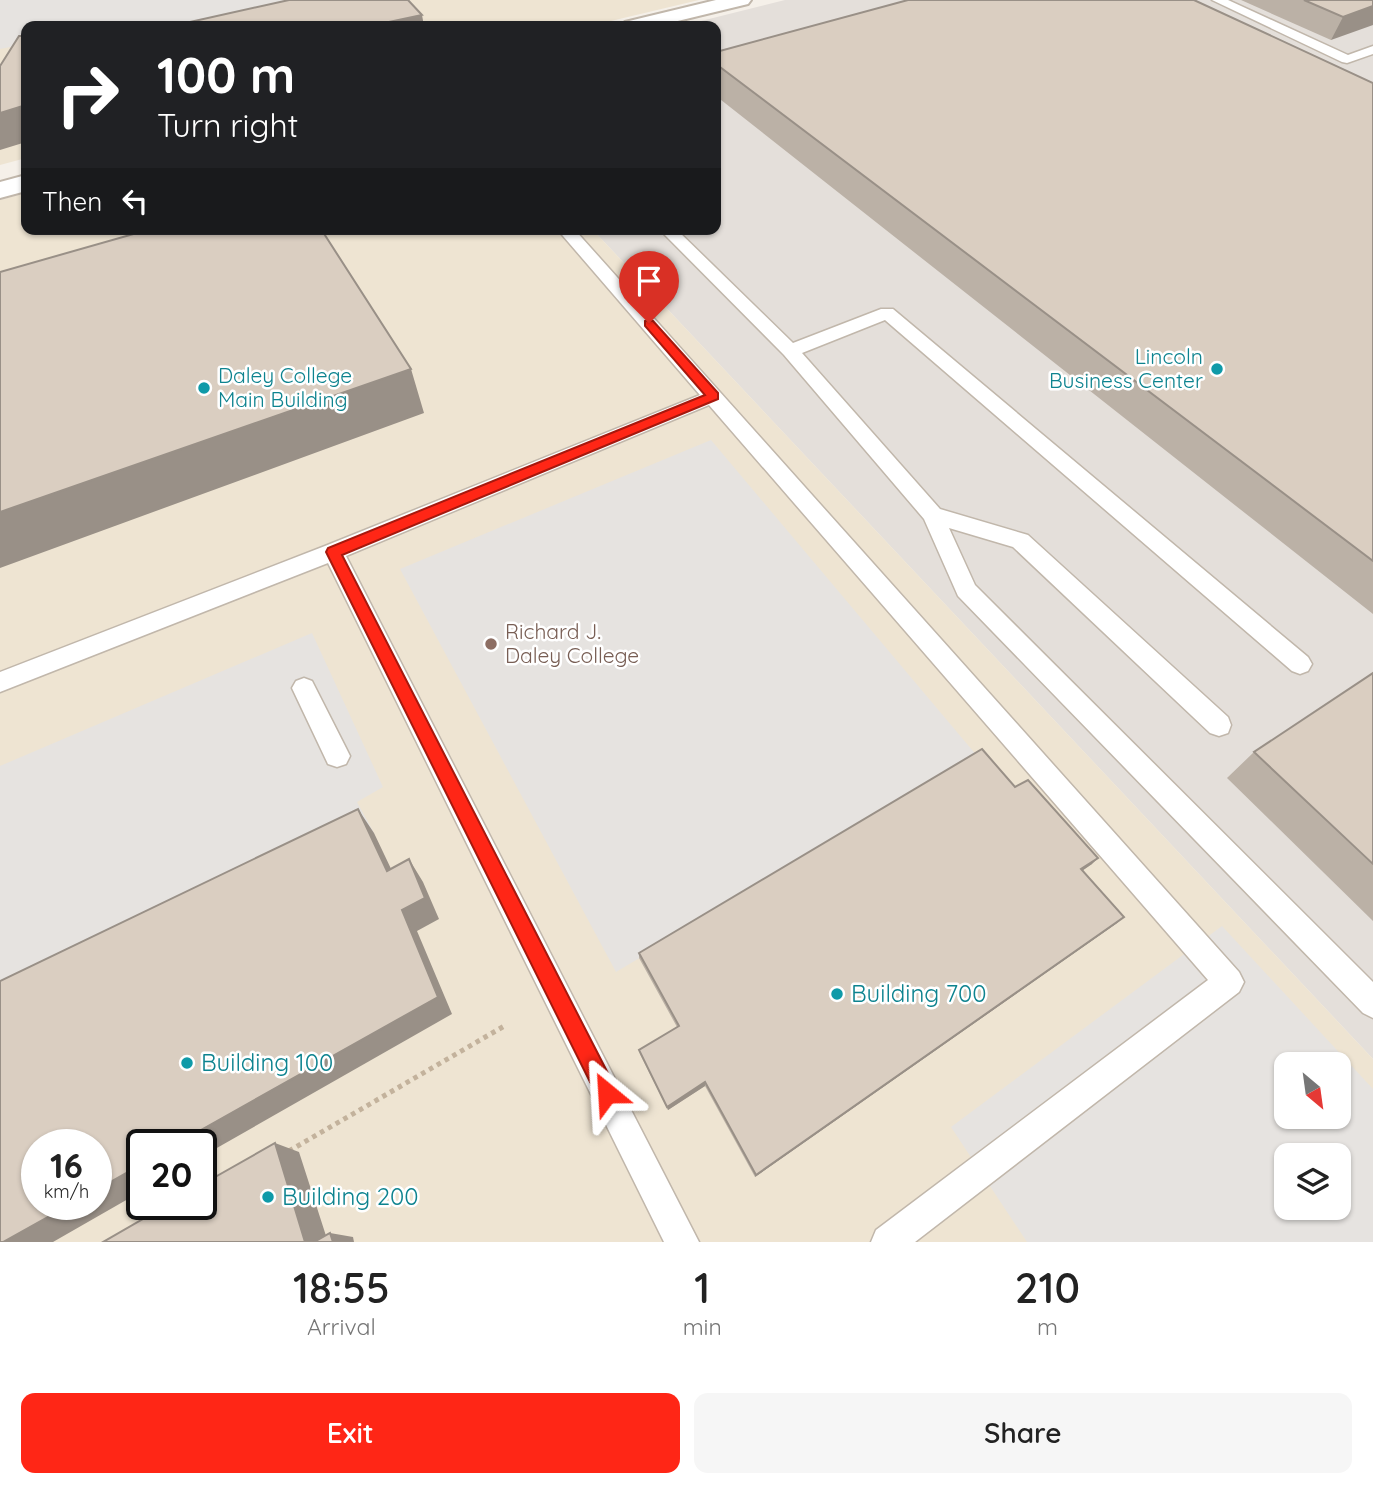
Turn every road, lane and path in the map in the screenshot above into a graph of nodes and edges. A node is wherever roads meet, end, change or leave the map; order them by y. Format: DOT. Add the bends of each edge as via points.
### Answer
graph roads {
  1 [pos="740,0"];
  2 [pos="1218,0"];
  3 [pos="653,21"];
  4 [pos="1373,50"];
  5 [pos="21,165"];
  6 [pos="0,171"];
  7 [pos="21,184"];
  8 [pos="0,190"];
  9 [pos="570,235"];
  10 [pos="673,235"];
  11 [pos="790,351"];
  12 [pos="713,396"];
  13 [pos="933,516"];
  14 [pos="333,552"];
  15 [pos="1300,664"];
  16 [pos="0,682"];
  17 [pos="303,688"];
  18 [pos="1219,725"];
  19 [pos="337,756"];
  20 [pos="1373,1003"];
  21 [pos="506,1025"];
  22 [pos="284,1154"];
  23 [pos="892,1241"];
  24 [pos="682,1242"];
  1 -- 3 [label="street"];
  2 -- 4 [label="lane" via="1347,59"];
  5 -- 6 [label="street"];
  7 -- 8 [label="street"];
  9 -- 12 [label="lane"];
  10 -- 11 [label="lane"];
  11 -- 13 [label="lane"];
  11 -- 15 [label="lane" via="887,313"];
  12 -- 14 [label="lane"];
  12 -- 23 [label="lane" via="1228,982"];
  13 -- 18 [label="lane" via="1020,541"];
  13 -- 20 [label="lane" via="966,590"];
  14 -- 16 [label="lane"];
  14 -- 24 [label="lane"];
  17 -- 19 [label="lane"];
  21 -- 22 [label="path"];
}
